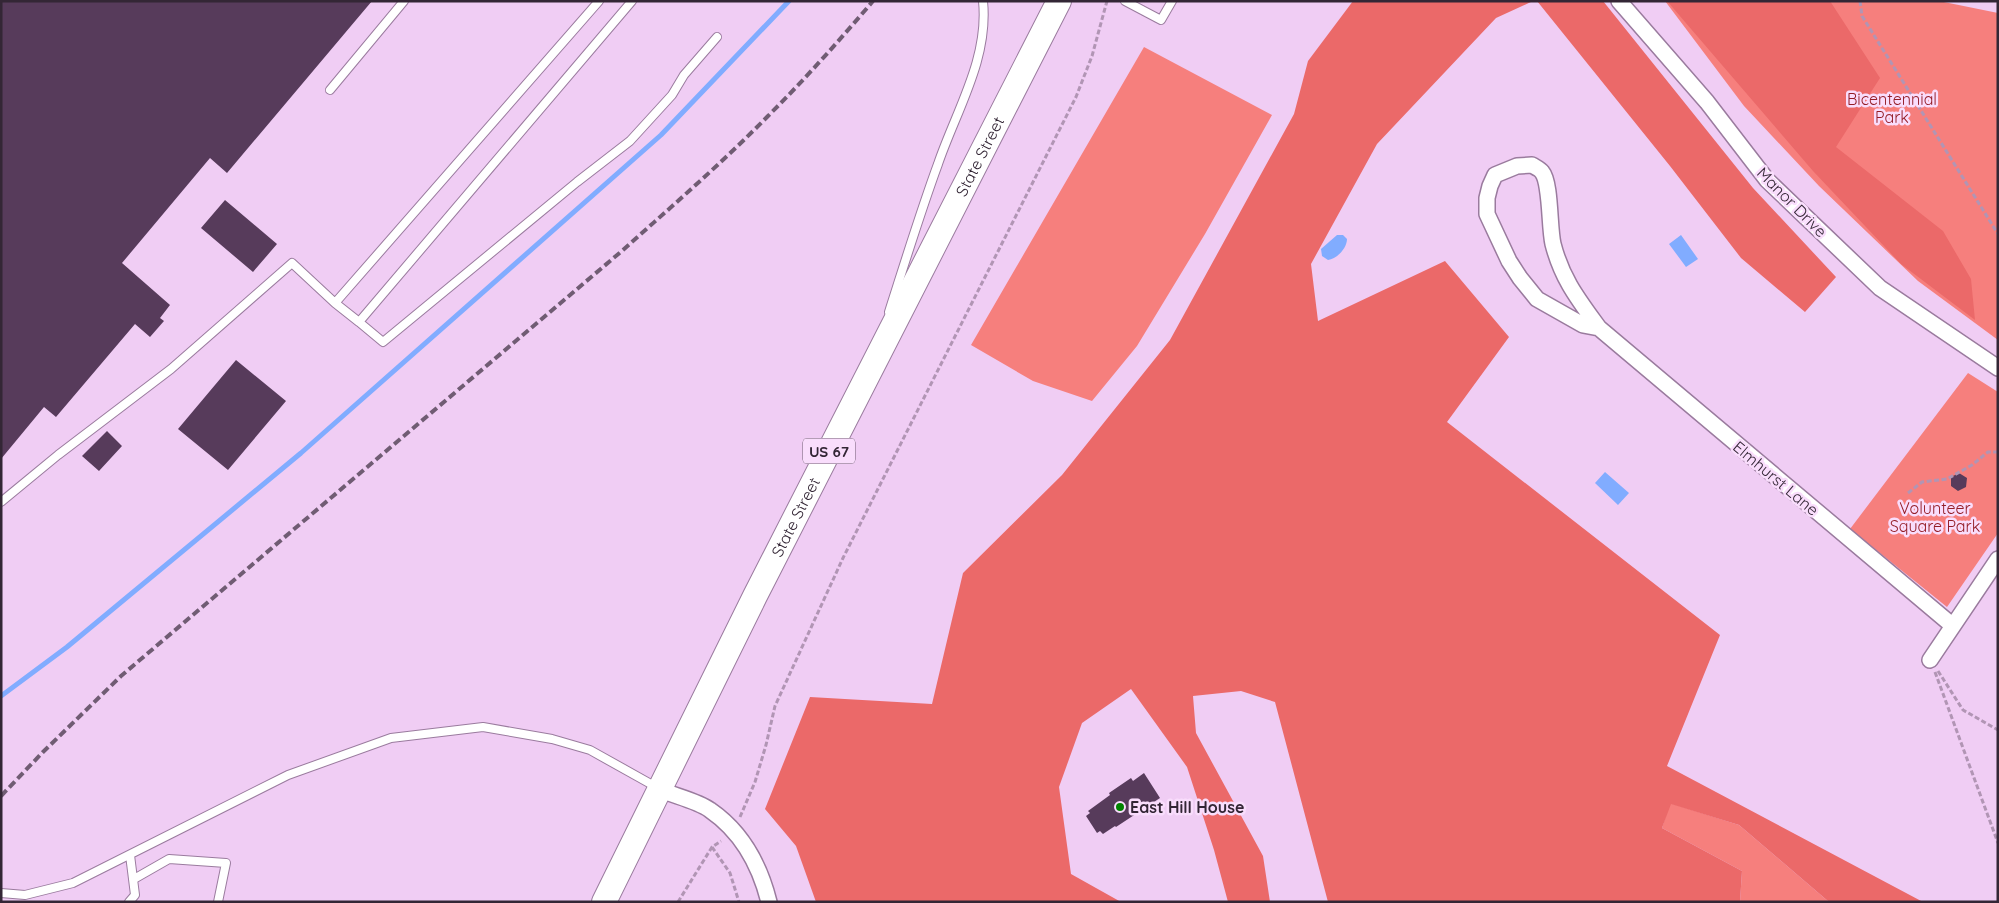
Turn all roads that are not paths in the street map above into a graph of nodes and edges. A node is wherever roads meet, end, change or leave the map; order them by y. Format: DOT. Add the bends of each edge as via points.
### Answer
graph roads {
  1 [pos="404,1"];
  2 [pos="599,1"];
  3 [pos="632,1"];
  4 [pos="983,1"];
  5 [pos="1059,1"];
  6 [pos="1125,1"];
  7 [pos="1172,1"];
  8 [pos="1619,1"];
  9 [pos="717,37"];
  10 [pos="330,90"];
  11 [pos="335,303"];
  12 [pos="359,322"];
  13 [pos="1599,328"];
  14 [pos="1998,368"];
  15 [pos="867,378"];
  16 [pos="1,502"];
  17 [pos="1998,559"];
  18 [pos="1953,626"];
  19 [pos="1930,660"];
  20 [pos="661,790"];
  21 [pos="130,855"];
  22 [pos="134,879"];
  23 [pos="1,893"];
  24 [pos="136,898"];
  25 [pos="129,902"];
  26 [pos="218,902"];
  27 [pos="604,902"];
  28 [pos="770,902"];
  1 -- 10 [label="lane"];
  2 -- 11 [label="lane"];
  3 -- 12 [label="lane"];
  4 -- 15 [label="lane" via="983,38 971,78 938,163"];
  5 -- 15 [label="main road, State Street / US 67"];
  6 -- 7 [label="lane" via="1161,20"];
  8 -- 14 [label="street, Manor Drive" via="1707,102 1773,186 1880,288"];
  9 -- 12 [label="lane" via="630,142 383,342"];
  11 -- 12 [label="lane"];
  11 -- 16 [label="lane" via="292,263 171,368"];
  13 -- 13 [label="street, Elmhurst Lane" via="1570,287 1560,264 1550,226 1547,184 1542,172 1532,165 1517,166 1495,175 1487,198 1487,214 1508,261 1537,299 1583,325"];
  13 -- 18 [label="street, Elmhurst Lane"];
  15 -- 20 [label="main road, State Street / US 67"];
  17 -- 18 [label="street"];
  18 -- 19 [label="street"];
  20 -- 21 [label="lane" via="590,750 552,738 484,727 391,738 288,776"];
  20 -- 27 [label="main road, State Street / US 67"];
  20 -- 28 [label="street" via="710,810 734,831 763,877"];
  21 -- 22 [label="lane"];
  21 -- 23 [label="lane" via="73,883 25,895"];
  22 -- 24 [label="lane"];
  22 -- 26 [label="lane" via="169,859 226,863"];
  24 -- 25 [label="lane"];
}
